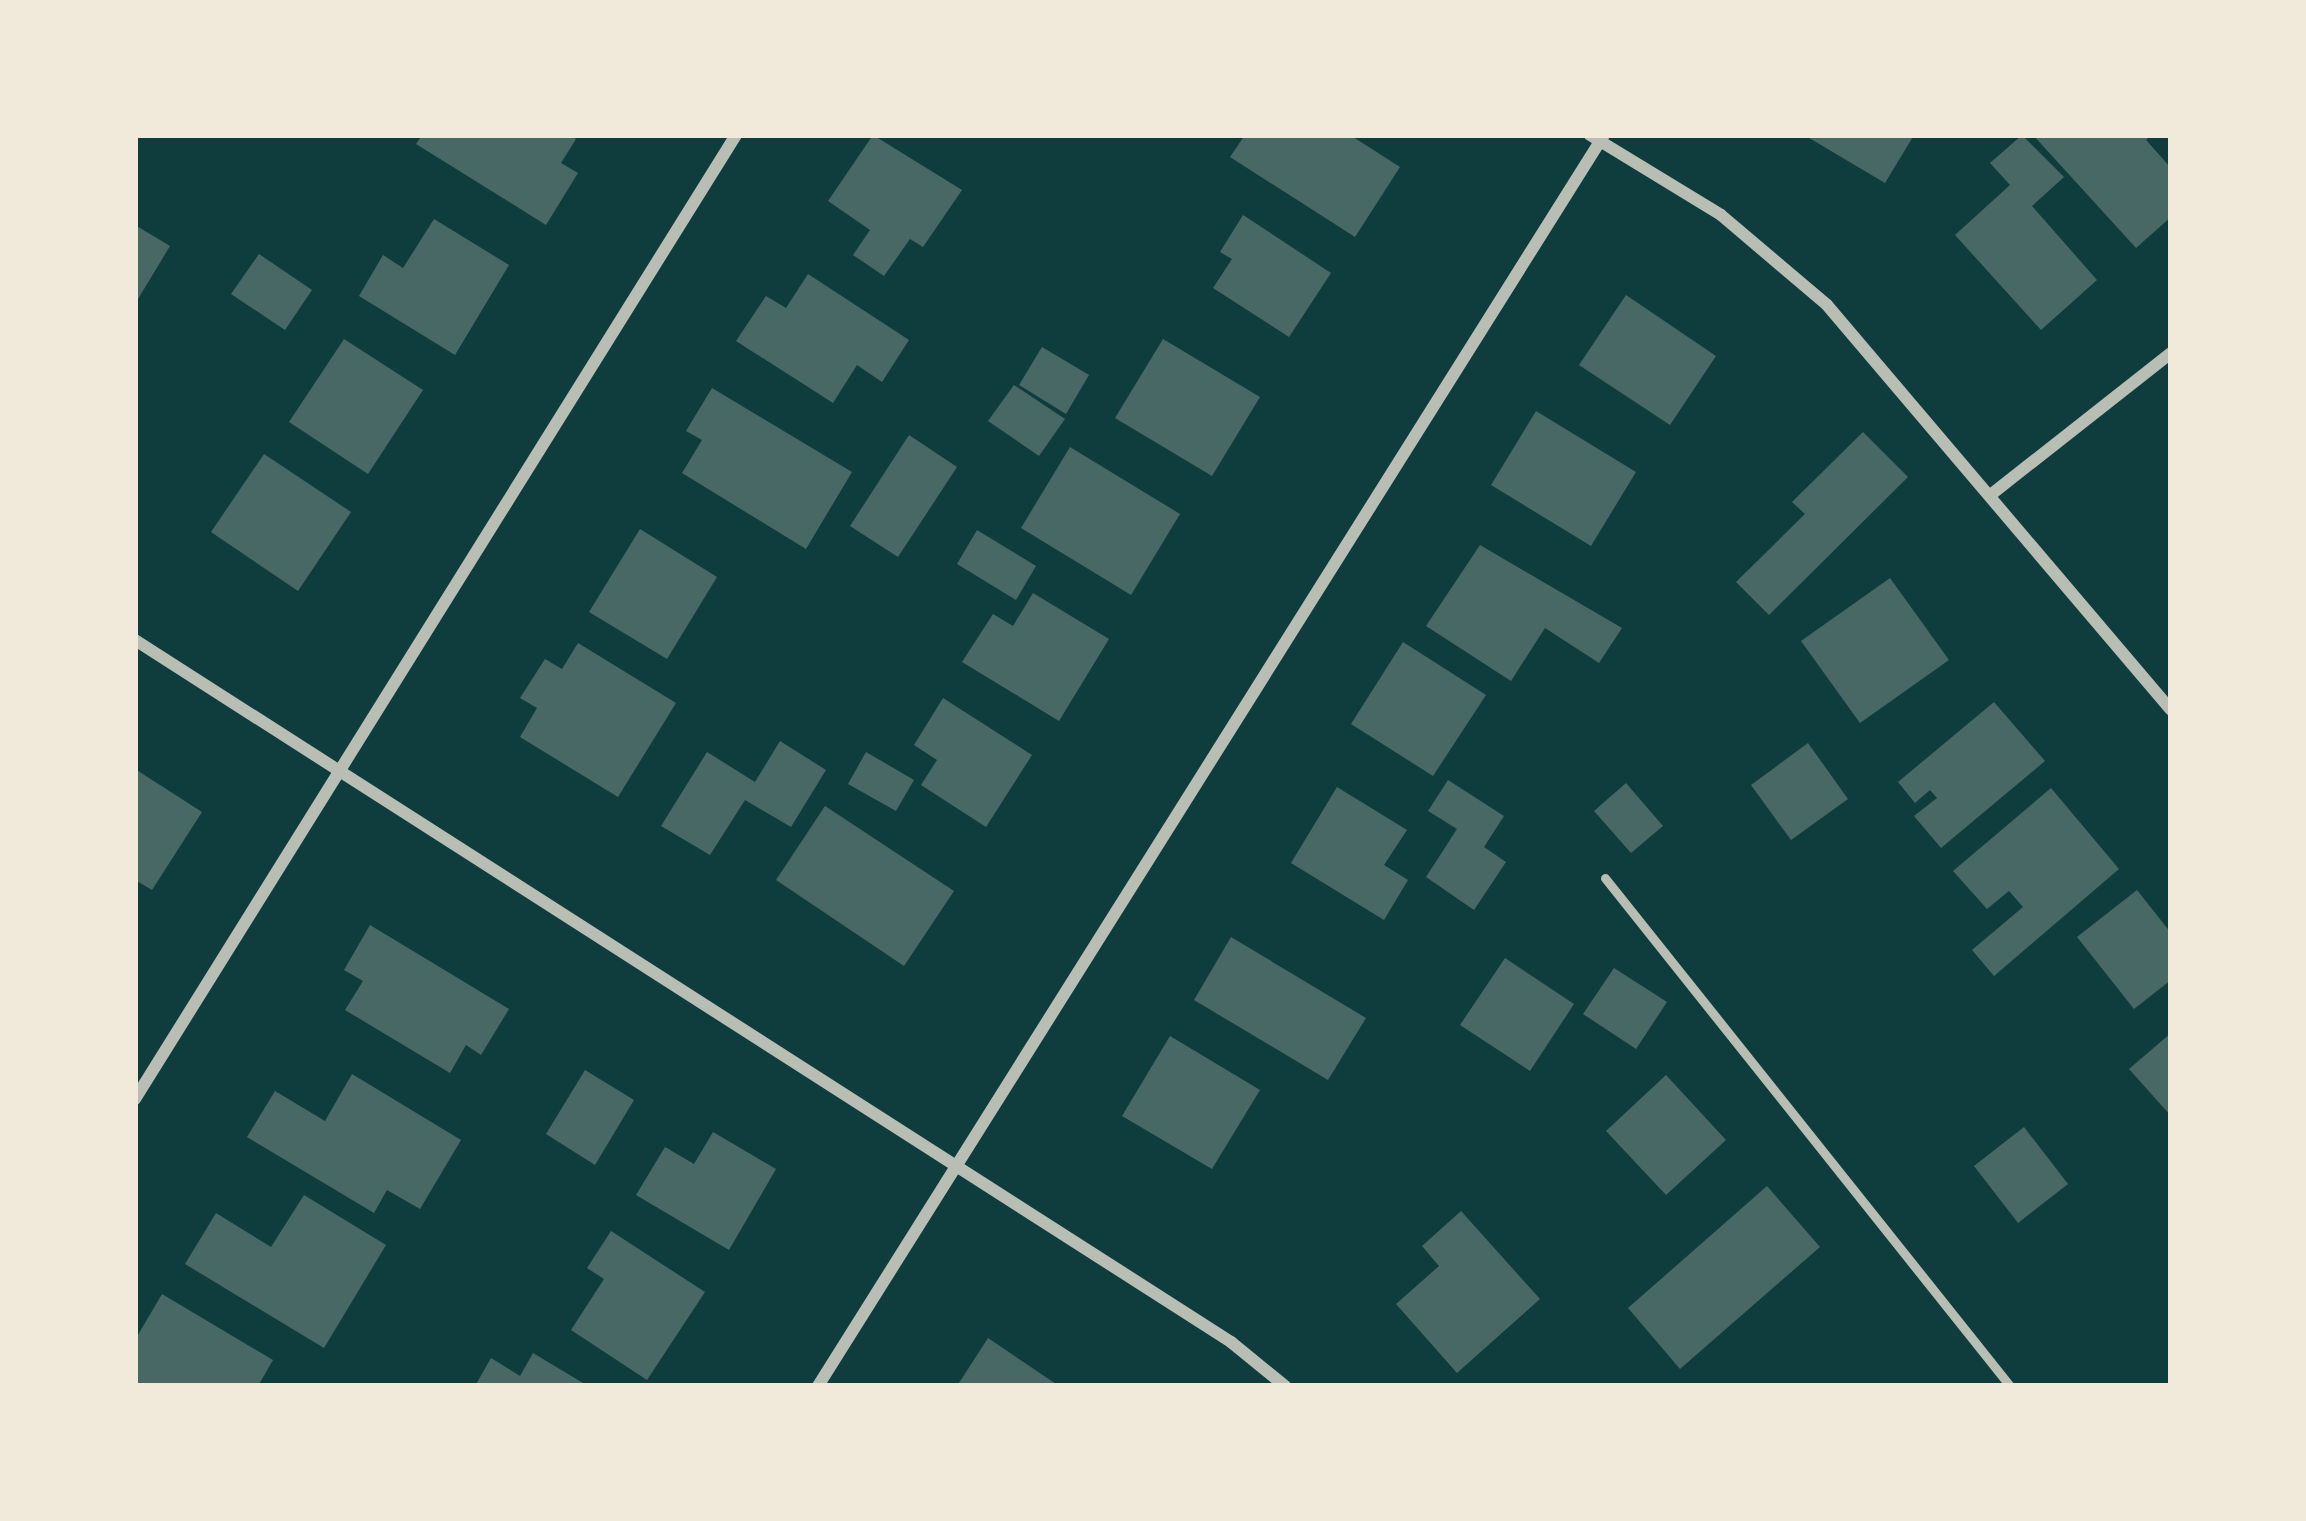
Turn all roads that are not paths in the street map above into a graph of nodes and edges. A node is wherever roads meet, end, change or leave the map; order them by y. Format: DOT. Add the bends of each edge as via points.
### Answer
graph roads {
  1 [pos="736,135"];
  2 [pos="1598,137"];
  3 [pos="2171,353"];
  4 [pos="1994,493"];
  5 [pos="135,640"];
  6 [pos="2171,710"];
  7 [pos="340,767"];
  8 [pos="1605,878"];
  9 [pos="135,1099"];
  10 [pos="958,1166"];
  11 [pos="818,1386"];
  12 [pos="1285,1386"];
  13 [pos="2010,1386"];
  1 -- 7 [label="street"];
  2 -- 4 [label="street" via="1721,214 1827,305"];
  2 -- 10 [label="street"];
  3 -- 4 [label="street"];
  4 -- 6 [label="street"];
  5 -- 7 [label="street"];
  7 -- 9 [label="street"];
  7 -- 10 [label="street"];
  8 -- 13 [label="lane"];
  10 -- 11 [label="street"];
  10 -- 12 [label="street" via="1231,1342"];
}
